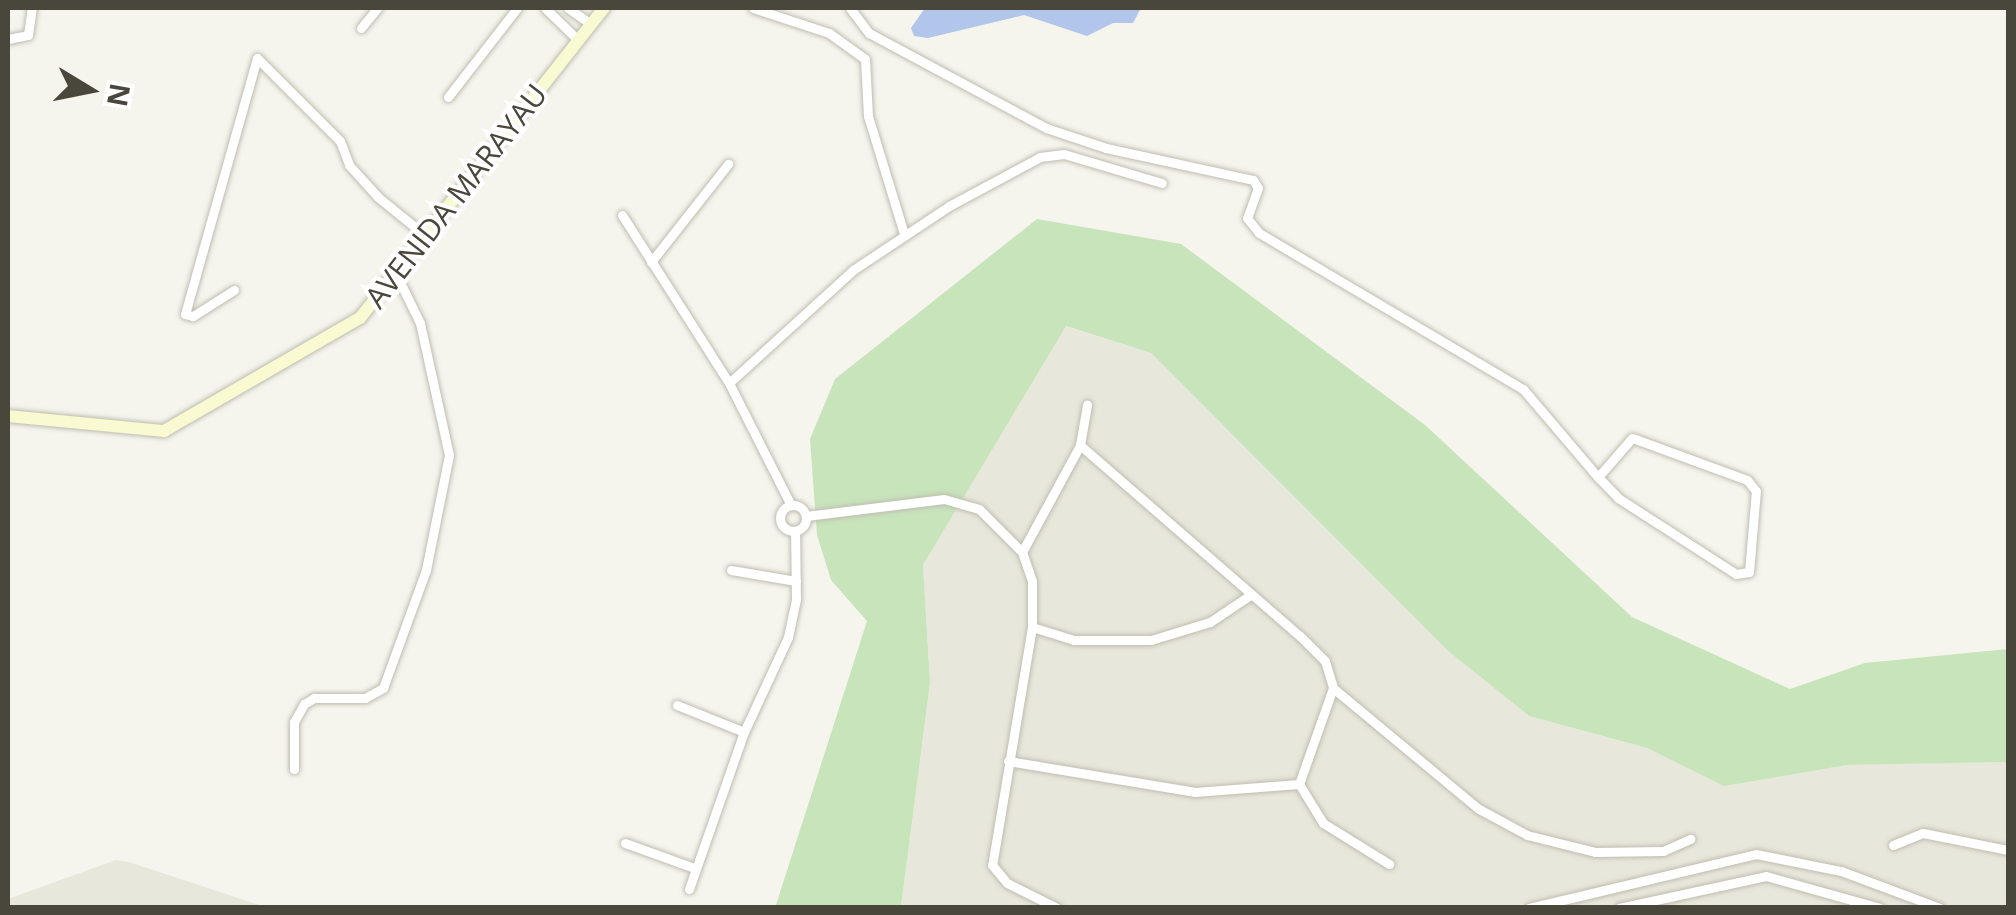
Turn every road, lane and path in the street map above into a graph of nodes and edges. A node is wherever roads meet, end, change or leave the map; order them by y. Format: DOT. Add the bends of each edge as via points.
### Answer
graph roads {
  1 [pos="32,8"];
  2 [pos="377,8"];
  3 [pos="517,8"];
  4 [pos="546,8"];
  5 [pos="568,8"];
  6 [pos="604,8"];
  7 [pos="753,8"];
  8 [pos="850,8"];
  9 [pos="591,24"];
  10 [pos="360,28"];
  11 [pos="8,39"];
  12 [pos="578,40"];
  13 [pos="276,80"];
  14 [pos="252,88"];
  15 [pos="448,97"];
  16 [pos="728,164"];
  17 [pos="1162,183"];
  18 [pos="622,215"];
  19 [pos="904,234"];
  20 [pos="427,237"];
  21 [pos="651,262"];
  22 [pos="397,276"];
  23 [pos="234,290"];
  24 [pos="729,384"];
  25 [pos="1088,405"];
  26 [pos="8,416"];
  27 [pos="1080,445"];
  28 [pos="1598,477"];
  29 [pos="790,506"];
  30 [pos="806,516"];
  31 [pos="795,531"];
  32 [pos="1022,552"];
  33 [pos="732,570"];
  34 [pos="796,581"];
  35 [pos="1250,594"];
  36 [pos="1032,627"];
  37 [pos="1333,688"];
  38 [pos="677,705"];
  39 [pos="744,732"];
  40 [pos="1008,762"];
  41 [pos="294,768"];
  42 [pos="1299,784"];
  43 [pos="1690,839"];
  44 [pos="625,843"];
  45 [pos="1893,845"];
  46 [pos="2008,850"];
  47 [pos="1389,864"];
  48 [pos="694,868"];
  49 [pos="689,889"];
  50 [pos="1565,903"];
  51 [pos="1057,908"];
  52 [pos="1529,908"];
  53 [pos="1620,908"];
  54 [pos="1880,908"];
  55 [pos="1940,908"];
  1 -- 11 [label="street" via="28,35"];
  2 -- 10 [label="street"];
  3 -- 15 [label="street"];
  4 -- 12 [label="street"];
  5 -- 9 [label="street"];
  6 -- 9 [label="street, AVENIDA MARAYAU"];
  7 -- 19 [label="street" via="829,33 864,59 873,136"];
  8 -- 28 [label="street" via="869,33 1046,128 1253,180 1252,228 1523,389"];
  9 -- 12 [label="street, AVENIDA MARAYAU"];
  12 -- 20 [label="street, AVENIDA MARAYAU"];
  13 -- 14 [label="street" via="264,78"];
  13 -- 14 [label="street" via="257,58"];
  13 -- 20 [label="street" via="340,141 349,165 378,198"];
  14 -- 23 [label="street" via="185,314 193,316"];
  16 -- 21 [label="street"];
  17 -- 19 [label="street" via="1064,154 1040,157"];
  18 -- 21 [label="street"];
  19 -- 24 [label="street" via="854,270"];
  20 -- 22 [label="street, AVENIDA MARAYAU"];
  21 -- 24 [label="street"];
  22 -- 26 [label="street, AVENIDA MARAYAU" via="360,318 180,425 144,432"];
  22 -- 41 [label="street" via="420,323 448,456 426,570 384,688 365,698 304,704 294,722"];
  24 -- 29 [label="street"];
  25 -- 27 [label="street"];
  27 -- 32 [label="street"];
  27 -- 35 [label="street"];
  28 -- 28 [label="street" via="1662,528 1736,574 1749,572 1756,491 1746,480 1632,438"];
  29 -- 30 [label="street"];
  29 -- 31 [label="street" via="780,521"];
  30 -- 31 [label="street"];
  30 -- 32 [label="street" via="944,499 978,509"];
  31 -- 34 [label="street"];
  32 -- 36 [label="street" via="1032,581"];
  33 -- 34 [label="street"];
  34 -- 39 [label="street" via="788,637"];
  35 -- 36 [label="street" via="1210,622 1151,640 1074,640"];
  35 -- 37 [label="street" via="1325,661"];
  36 -- 40 [label="street"];
  37 -- 42 [label="street"];
  37 -- 43 [label="street" via="1480,809 1527,834 1634,854"];
  38 -- 39 [label="street"];
  39 -- 48 [label="street"];
  40 -- 42 [label="street" via="1195,792"];
  40 -- 51 [label="street" via="992,865 1007,883"];
  42 -- 47 [label="street" via="1323,823"];
  44 -- 48 [label="street"];
  45 -- 46 [label="street" via="1922,833"];
  48 -- 49 [label="street"];
  50 -- 52 [label="street"];
  50 -- 55 [label="street" via="1756,854 1840,870"];
  53 -- 54 [label="street" via="1766,876"];
}
